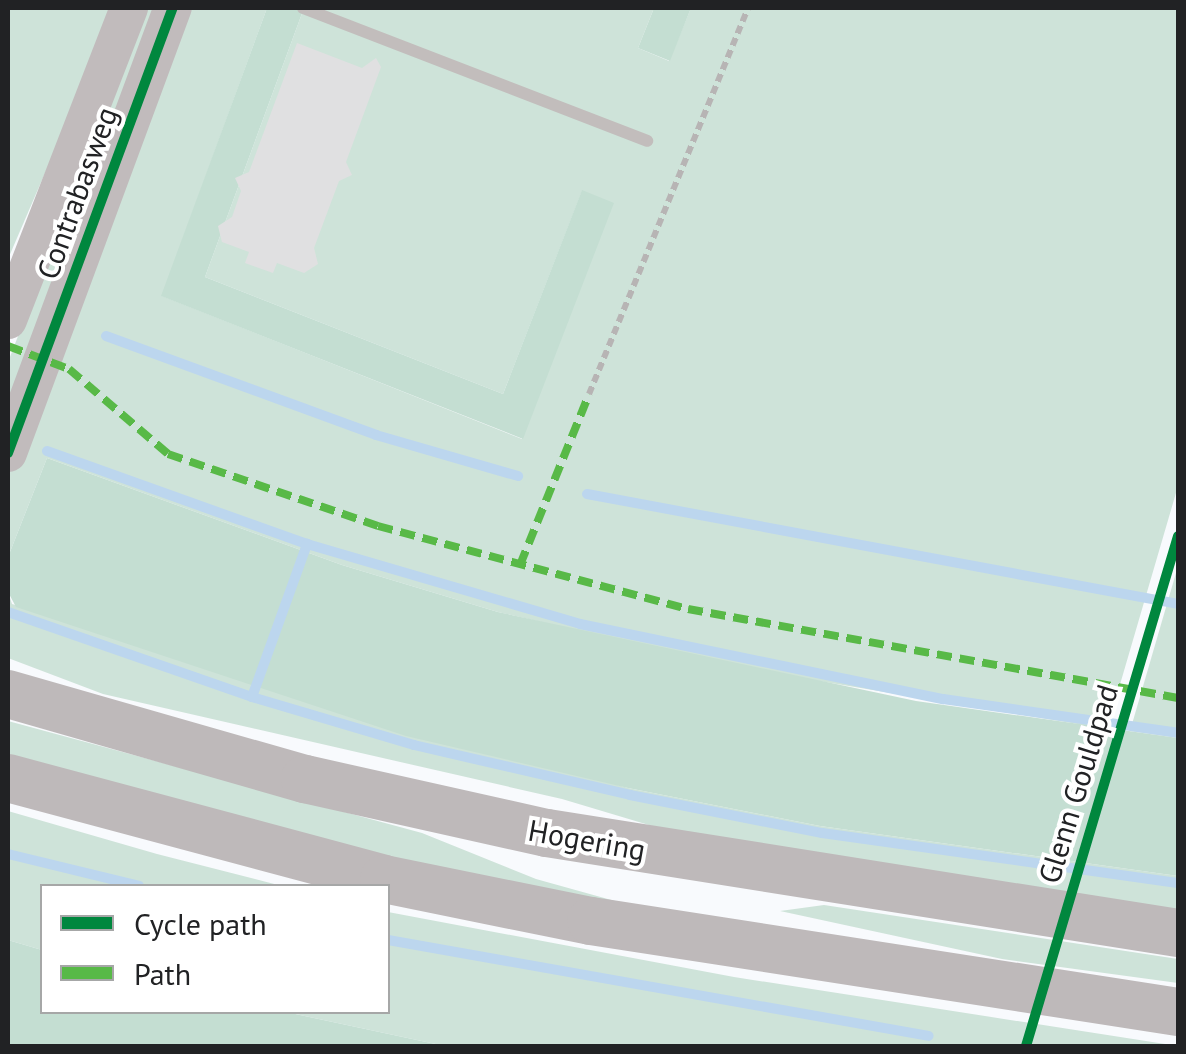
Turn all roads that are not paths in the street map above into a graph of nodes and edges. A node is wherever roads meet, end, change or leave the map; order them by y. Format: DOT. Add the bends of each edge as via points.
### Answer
graph roads {
  1 [pos="129,8"];
  2 [pos="173,8"];
  3 [pos="302,8"];
  4 [pos="647,141"];
  5 [pos="8,320"];
  6 [pos="8,453"];
  7 [pos="8,694"];
  8 [pos="8,778"];
  9 [pos="1178,933"];
  10 [pos="1178,1012"];
  1 -- 5 [label="street, Contrabasweg"];
  2 -- 6 [label="street, Contrabasweg"];
  3 -- 4 [label="lane"];
  7 -- 9 [label="highway, Hogering" via="270,770 547,833"];
  8 -- 10 [label="highway" via="366,874 553,914"];
}
